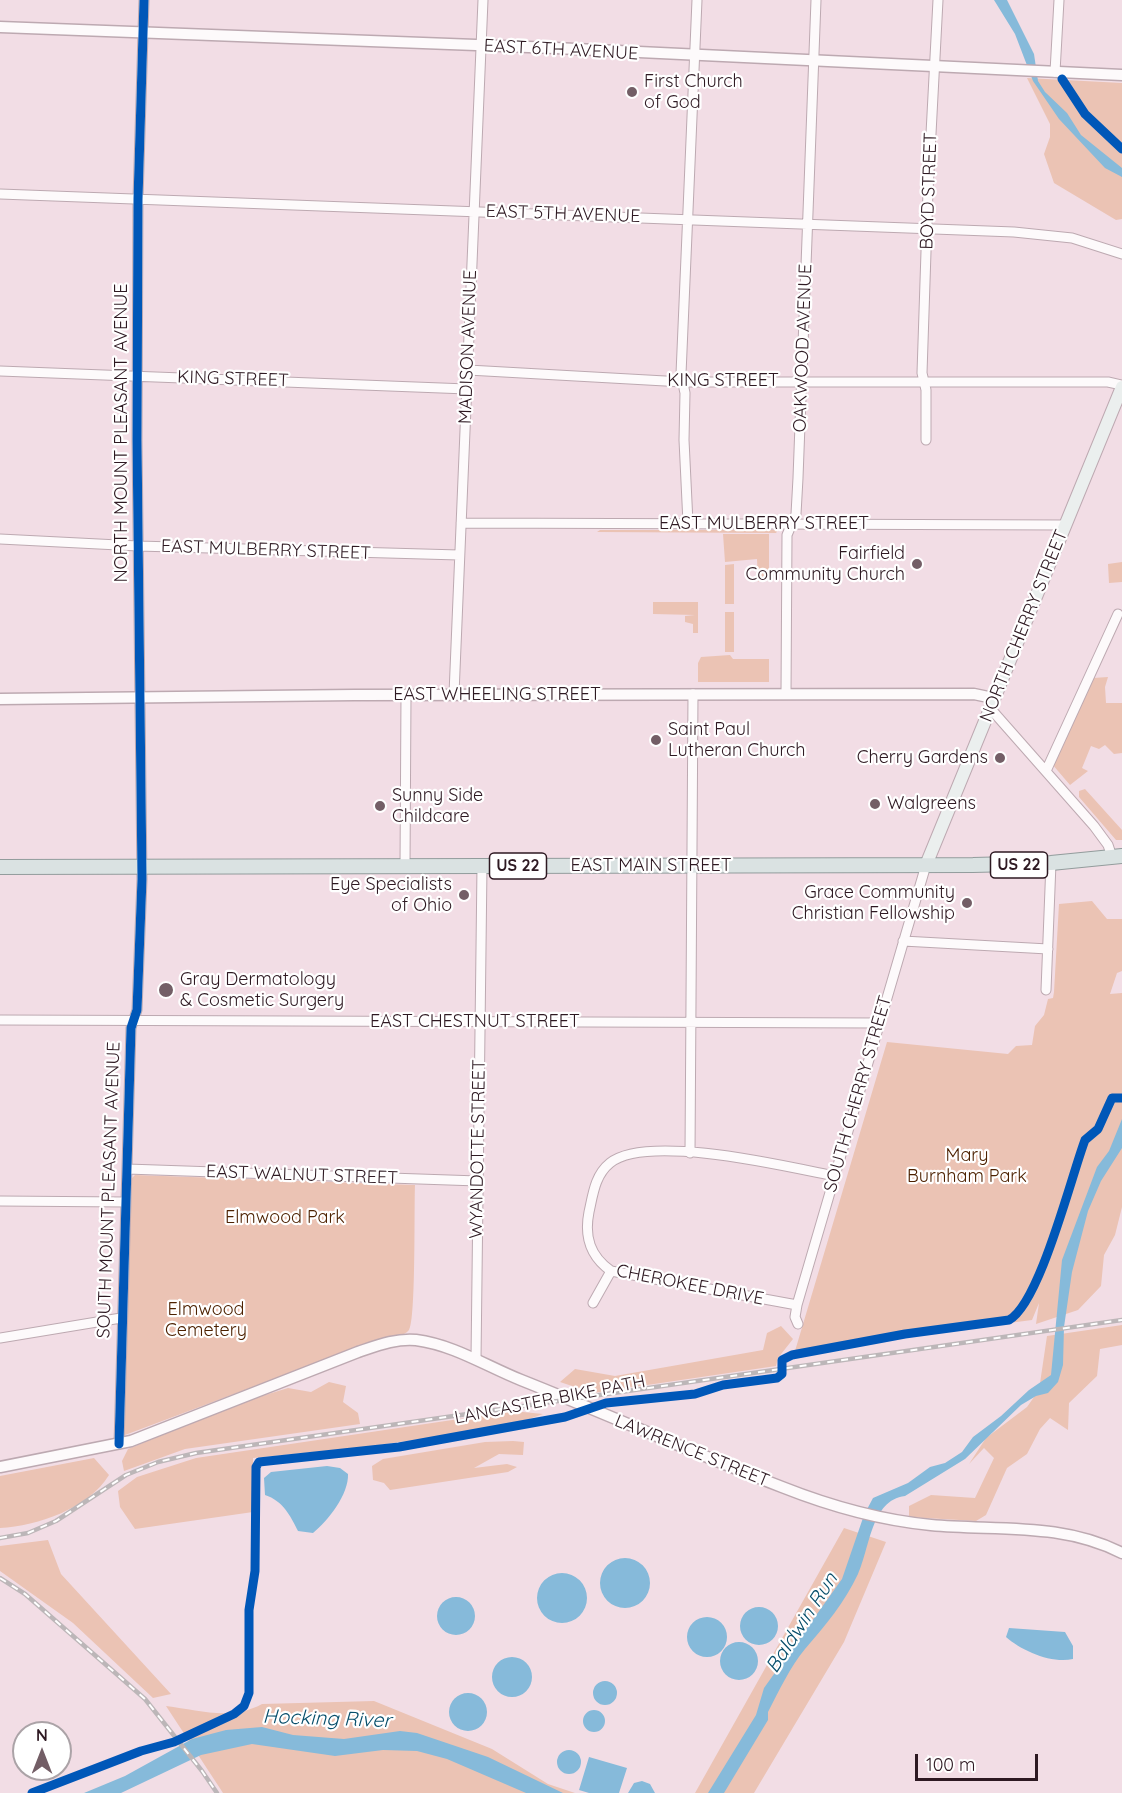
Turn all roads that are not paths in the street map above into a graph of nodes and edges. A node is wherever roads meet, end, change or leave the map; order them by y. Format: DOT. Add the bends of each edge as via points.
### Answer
graph roads {
  1 [pos="144,0"];
  2 [pos="483,0"];
  3 [pos="697,0"];
  4 [pos="816,0"];
  5 [pos="938,0"];
  6 [pos="1059,0"];
  7 [pos="0,27"];
  8 [pos="142,32"];
  9 [pos="482,46"];
  10 [pos="695,56"];
  11 [pos="814,62"];
  12 [pos="935,67"];
  13 [pos="1051,71"];
  14 [pos="1122,75"];
  15 [pos="0,194"];
  16 [pos="138,199"];
  17 [pos="474,211"];
  18 [pos="688,220"];
  19 [pos="807,224"];
  20 [pos="927,229"];
  21 [pos="1122,254"];
  22 [pos="468,370"];
  23 [pos="0,371"];
  24 [pos="138,376"];
  25 [pos="683,382"];
  26 [pos="801,382"];
  27 [pos="925,382"];
  28 [pos="1122,386"];
  29 [pos="467,389"];
  30 [pos="926,440"];
  31 [pos="461,524"];
  32 [pos="688,524"];
  33 [pos="791,524"];
  34 [pos="1066,525"];
  35 [pos="0,539"];
  36 [pos="138,546"];
  37 [pos="459,555"];
  38 [pos="1118,614"];
  39 [pos="786,693"];
  40 [pos="454,694"];
  41 [pos="693,694"];
  42 [pos="406,695"];
  43 [pos="140,698"];
  44 [pos="0,699"];
  45 [pos="992,703"];
  46 [pos="1046,771"];
  47 [pos="1117,857"];
  48 [pos="1051,863"];
  49 [pos="926,865"];
  50 [pos="405,866"];
  51 [pos="482,866"];
  52 [pos="692,866"];
  53 [pos="0,867"];
  54 [pos="142,867"];
  55 [pos="903,941"];
  56 [pos="1048,949"];
  57 [pos="1046,990"];
  58 [pos="135,1019"];
  59 [pos="0,1020"];
  60 [pos="480,1022"];
  61 [pos="690,1023"];
  62 [pos="879,1023"];
  63 [pos="690,1153"];
  64 [pos="127,1169"];
  65 [pos="834,1176"];
  66 [pos="478,1181"];
  67 [pos="0,1202"];
  68 [pos="126,1202"];
  69 [pos="611,1271"];
  70 [pos="593,1303"];
  71 [pos="797,1305"];
  72 [pos="121,1318"];
  73 [pos="798,1324"];
  74 [pos="0,1338"];
  75 [pos="476,1359"];
  76 [pos="119,1444"];
  77 [pos="0,1467"];
  78 [pos="1122,1553"];
  1 -- 8 [label="street, NORTH MOUNT PLEASANT AVENUE"];
  2 -- 9 [label="street, MADISON AVENUE"];
  3 -- 10 [label="street"];
  4 -- 11 [label="street, OAKWOOD AVENUE"];
  5 -- 12 [label="street, BOYD STREET"];
  6 -- 13 [label="street"];
  7 -- 8 [label="street, EAST 6TH AVENUE"];
  8 -- 9 [label="street, EAST 6TH AVENUE"];
  8 -- 16 [label="street, NORTH MOUNT PLEASANT AVENUE"];
  9 -- 10 [label="street, EAST 6TH AVENUE"];
  9 -- 17 [label="street, MADISON AVENUE"];
  10 -- 11 [label="street, EAST 6TH AVENUE"];
  10 -- 18 [label="street"];
  11 -- 12 [label="street, EAST 6TH AVENUE"];
  11 -- 19 [label="street, OAKWOOD AVENUE"];
  12 -- 13 [label="street, EAST 6TH AVENUE"];
  12 -- 20 [label="street, BOYD STREET"];
  13 -- 14 [label="street, EAST 6TH AVENUE"];
  15 -- 16 [label="street, EAST 5TH AVENUE"];
  16 -- 17 [label="street, EAST 5TH AVENUE"];
  16 -- 24 [label="street, NORTH MOUNT PLEASANT AVENUE"];
  17 -- 18 [label="street, EAST 5TH AVENUE"];
  17 -- 22 [label="street, MADISON AVENUE"];
  18 -- 19 [label="street, EAST 5TH AVENUE"];
  18 -- 25 [label="street"];
  19 -- 20 [label="street, EAST 5TH AVENUE"];
  19 -- 26 [label="street, OAKWOOD AVENUE"];
  20 -- 21 [label="street, EAST 5TH AVENUE" via="1049,235"];
  20 -- 27 [label="street, BOYD STREET" via="922,373"];
  22 -- 25 [label="street, KING STREET"];
  22 -- 29 [label="street, MADISON AVENUE"];
  23 -- 24 [label="street, KING STREET"];
  24 -- 29 [label="street, KING STREET"];
  24 -- 36 [label="street, NORTH MOUNT PLEASANT AVENUE"];
  25 -- 26 [label="street, KING STREET"];
  25 -- 32 [label="street"];
  26 -- 27 [label="street, KING STREET"];
  26 -- 33 [label="street, OAKWOOD AVENUE" via="796,514"];
  27 -- 28 [label="street, KING STREET" via="1108,382"];
  27 -- 30 [label="street, BOYD STREET"];
  28 -- 34 [label="main road, NORTH CHERRY STREET"];
  29 -- 31 [label="street, MADISON AVENUE"];
  31 -- 32 [label="street, EAST MULBERRY STREET"];
  31 -- 37 [label="street, MADISON AVENUE"];
  32 -- 33 [label="street, EAST MULBERRY STREET"];
  33 -- 34 [label="street, EAST MULBERRY STREET"];
  33 -- 39 [label="street, OAKWOOD AVENUE" via="787,535"];
  34 -- 45 [label="main road, NORTH CHERRY STREET"];
  35 -- 36 [label="street, EAST MULBERRY STREET"];
  36 -- 37 [label="street, EAST MULBERRY STREET"];
  36 -- 43 [label="street, NORTH MOUNT PLEASANT AVENUE"];
  37 -- 40 [label="street, MADISON AVENUE"];
  38 -- 46 [label="street"];
  39 -- 41 [label="street, EAST WHEELING STREET"];
  39 -- 45 [label="street, EAST WHEELING STREET" via="974,694"];
  40 -- 41 [label="street, EAST WHEELING STREET"];
  40 -- 42 [label="street, EAST WHEELING STREET"];
  41 -- 52 [label="street"];
  42 -- 43 [label="street, EAST WHEELING STREET"];
  42 -- 50 [label="street"];
  43 -- 44 [label="street, EAST WHEELING STREET"];
  43 -- 54 [label="street, NORTH MOUNT PLEASANT AVENUE"];
  45 -- 46 [label="street"];
  45 -- 49 [label="main road, NORTH CHERRY STREET"];
  46 -- 47 [label="street"];
  47 -- 48 [label="main road, EAST MAIN STREET / US 22"];
  48 -- 49 [label="main road, EAST MAIN STREET / US 22"];
  48 -- 56 [label="street"];
  49 -- 52 [label="main road, EAST MAIN STREET / US 22"];
  49 -- 55 [label="street, SOUTH CHERRY STREET"];
  50 -- 51 [label="main road, EAST MAIN STREET / US 22"];
  50 -- 54 [label="main road, EAST MAIN STREET / US 22"];
  51 -- 52 [label="main road, EAST MAIN STREET / US 22"];
  51 -- 60 [label="street, WYANDOTTE STREET"];
  52 -- 61 [label="street"];
  53 -- 54 [label="main road, EAST MAIN STREET / US 22"];
  54 -- 58 [label="street, SOUTH MOUNT PLEASANT AVENUE"];
  55 -- 56 [label="street"];
  55 -- 62 [label="street, SOUTH CHERRY STREET"];
  56 -- 57 [label="street"];
  58 -- 59 [label="street, EAST CHESTNUT STREET"];
  58 -- 60 [label="street, EAST CHESTNUT STREET"];
  58 -- 64 [label="street, SOUTH MOUNT PLEASANT AVENUE" via="130,1028"];
  60 -- 61 [label="street, EAST CHESTNUT STREET"];
  60 -- 66 [label="street, WYANDOTTE STREET"];
  61 -- 62 [label="street, EAST CHESTNUT STREET"];
  61 -- 63 [label="street"];
  62 -- 65 [label="street, SOUTH CHERRY STREET"];
  63 -- 65 [label="street, CHEROKEE DRIVE" via="773,1163"];
  63 -- 69 [label="street, CHEROKEE DRIVE" via="631,1153 613,1161 599,1175 587,1220 587,1236 595,1256"];
  64 -- 66 [label="street, EAST WALNUT STREET"];
  64 -- 68 [label="street, SOUTH MOUNT PLEASANT AVENUE"];
  65 -- 71 [label="street, SOUTH CHERRY STREET"];
  66 -- 75 [label="street, WYANDOTTE STREET"];
  67 -- 68 [label="street"];
  68 -- 72 [label="street, SOUTH MOUNT PLEASANT AVENUE"];
  69 -- 70 [label="street"];
  69 -- 71 [label="street, CHEROKEE DRIVE"];
  71 -- 73 [label="street, SOUTH CHERRY STREET"];
  72 -- 74 [label="street"];
  72 -- 76 [label="street, SOUTH MOUNT PLEASANT AVENUE"];
  75 -- 76 [label="street, LAWRENCE STREET" via="430,1342 394,1342 358,1352"];
  75 -- 78 [label="street, LAWRENCE STREET" via="778,1486 858,1513 931,1525 1059,1531"];
  76 -- 77 [label="street, LAWRENCE STREET"];
}
